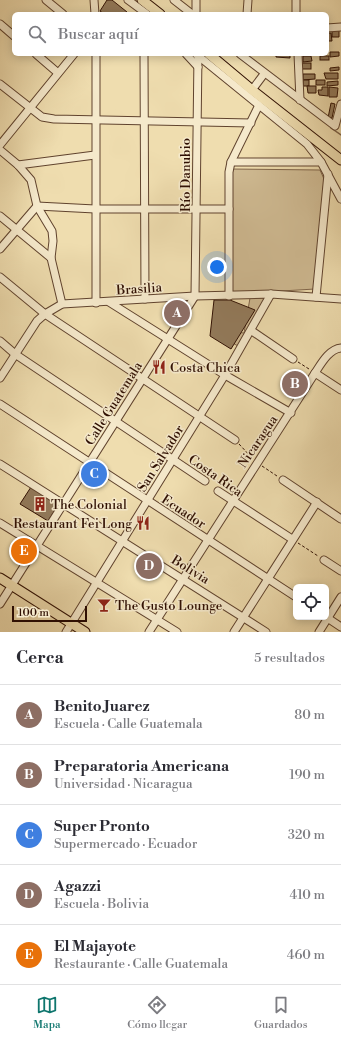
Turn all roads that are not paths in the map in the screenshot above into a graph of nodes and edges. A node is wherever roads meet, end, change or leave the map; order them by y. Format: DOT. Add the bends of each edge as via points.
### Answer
graph roads {
  1 [pos="46,0"];
  2 [pos="94,0"];
  3 [pos="128,0"];
  4 [pos="142,0"];
  5 [pos="174,0"];
  6 [pos="196,0"];
  7 [pos="248,0"];
  8 [pos="296,0"];
  9 [pos="61,12"];
  10 [pos="95,12"];
  11 [pos="151,12"];
  12 [pos="152,12"];
  13 [pos="189,12"];
  14 [pos="196,12"];
  15 [pos="248,12"];
  16 [pos="296,12"];
  17 [pos="0,24"];
  18 [pos="341,27"];
  19 [pos="329,28"];
  20 [pos="12,34"];
  21 [pos="38,56"];
  22 [pos="72,56"];
  23 [pos="96,56"];
  24 [pos="144,56"];
  25 [pos="188,56"];
  26 [pos="197,56"];
  27 [pos="198,56"];
  28 [pos="211,56"];
  29 [pos="298,56"];
  30 [pos="248,57"];
  31 [pos="198,67"];
  32 [pos="58,73"];
  33 [pos="263,76"];
  34 [pos="0,84"];
  35 [pos="252,90"];
  36 [pos="300,100"];
  37 [pos="341,104"];
  38 [pos="259,106"];
  39 [pos="29,108"];
  40 [pos="94,121"];
  41 [pos="146,121"];
  42 [pos="197,122"];
  43 [pos="251,123"];
  44 [pos="0,144"];
  45 [pos="0,150"];
  46 [pos="95,155"];
  47 [pos="341,160"];
  48 [pos="231,162"];
  49 [pos="321,162"];
  50 [pos="18,165"];
  51 [pos="328,174"];
  52 [pos="341,198"];
  53 [pos="37,206"];
  54 [pos="95,209"];
  55 [pos="145,209"];
  56 [pos="229,209"];
  57 [pos="197,210"];
  58 [pos="0,216"];
  59 [pos="16,229"];
  60 [pos="0,249"];
  61 [pos="51,258"];
  62 [pos="0,277"];
  63 [pos="271,294"];
  64 [pos="195,296"];
  65 [pos="229,296"];
  66 [pos="316,297"];
  67 [pos="145,299"];
  68 [pos="341,299"];
  69 [pos="109,302"];
  70 [pos="96,303"];
  71 [pos="62,304"];
  72 [pos="45,314"];
  73 [pos="252,331"];
  74 [pos="167,339"];
  75 [pos="0,341"];
  76 [pos="339,348"];
  77 [pos="15,354"];
  78 [pos="293,359"];
  79 [pos="315,373"];
  80 [pos="225,375"];
  81 [pos="0,378"];
  82 [pos="142,379"];
  83 [pos="341,390"];
  84 [pos="0,404"];
  85 [pos="291,413"];
  86 [pos="199,416"];
  87 [pos="116,420"];
  88 [pos="235,440"];
  89 [pos="174,459"];
  90 [pos="89,463"];
  91 [pos="0,464"];
  92 [pos="283,480"];
  93 [pos="205,481"];
  94 [pos="218,491"];
  95 [pos="148,501"];
  96 [pos="232,501"];
  97 [pos="317,502"];
  98 [pos="63,503"];
  99 [pos="341,519"];
  100 [pos="0,523"];
  101 [pos="207,540"];
  102 [pos="292,540"];
  103 [pos="123,541"];
  104 [pos="36,545"];
  105 [pos="324,560"];
  106 [pos="341,571"];
  107 [pos="0,578"];
  108 [pos="183,578"];
  109 [pos="267,578"];
  110 [pos="98,583"];
  111 [pos="11,585"];
  112 [pos="293,595"];
  113 [pos="341,597"];
  114 [pos="0,604"];
  115 [pos="329,614"];
  116 [pos="243,617"];
  117 [pos="329,618"];
  118 [pos="158,619"];
  119 [pos="325,620"];
  120 [pos="72,624"];
  121 [pos="341,627"];
  122 [pos="66,632"];
  123 [pos="85,632"];
  124 [pos="149,632"];
  125 [pos="178,632"];
  126 [pos="234,632"];
  127 [pos="266,632"];
  128 [pos="319,632"];
  1 -- 9 [label="street"];
  2 -- 10 [label="street"];
  3 -- 11 [label="street"];
  4 -- 12 [label="main road"];
  5 -- 13 [label="street"];
  6 -- 14 [label="street"];
  7 -- 15 [label="street"];
  8 -- 16 [label="street"];
  17 -- 20 [label="street"];
  18 -- 19 [label="street"];
  21 -- 32 [label="street"];
  22 -- 32 [label="street"];
  23 -- 40 [label="street"];
  24 -- 41 [label="street"];
  25 -- 31 [label="street"];
  26 -- 31 [label="street, Río Danubio"];
  27 -- 38 [label="street"];
  28 -- 35 [label="main road"];
  29 -- 36 [label="street"];
  30 -- 33 [label="street"];
  31 -- 42 [label="street, Río Danubio"];
  32 -- 39 [label="street"];
  33 -- 35 [label="street"];
  33 -- 36 [label="street"];
  34 -- 39 [label="street"];
  35 -- 47 [label="main road"];
  36 -- 37 [label="street" via="335,126"];
  38 -- 43 [label="street"];
  38 -- 49 [label="street" via="307,144"];
  39 -- 40 [label="street" via="42,117"];
  39 -- 44 [label="street"];
  40 -- 41 [label="street"];
  40 -- 46 [label="street"];
  41 -- 42 [label="street"];
  41 -- 55 [label="street"];
  42 -- 43 [label="street"];
  42 -- 57 [label="street, Río Danubio"];
  43 -- 48 [label="street"];
  45 -- 50 [label="street"];
  46 -- 50 [label="street"];
  46 -- 54 [label="street"];
  48 -- 49 [label="street"];
  48 -- 56 [label="street"];
  49 -- 51 [label="street"];
  50 -- 53 [label="street" via="31,180"];
  51 -- 52 [label="street"];
  51 -- 66 [label="street"];
  53 -- 54 [label="street"];
  53 -- 59 [label="street"];
  53 -- 61 [label="street" via="52,231"];
  54 -- 55 [label="street"];
  54 -- 70 [label="street"];
  55 -- 57 [label="street"];
  55 -- 67 [label="street"];
  56 -- 57 [label="street"];
  56 -- 65 [label="street"];
  57 -- 64 [label="street, Río Danubio"];
  58 -- 59 [label="street"];
  59 -- 60 [label="street"];
  59 -- 61 [label="street"];
  61 -- 71 [label="street"];
  62 -- 72 [label="street"];
  63 -- 65 [label="street, Brasilia"];
  63 -- 66 [label="street, Brasilia"];
  63 -- 73 [label="street, San Salvador"];
  64 -- 65 [label="street, Brasilia"];
  64 -- 67 [label="street, Brasilia"];
  64 -- 74 [label="street, Calle Guatemala"];
  66 -- 68 [label="street, Brasilia"];
  67 -- 69 [label="street, Brasilia"];
  69 -- 70 [label="street, Brasilia"];
  69 -- 74 [label="street"];
  70 -- 71 [label="street, Brasilia"];
  71 -- 72 [label="street, Brasilia"];
  72 -- 77 [label="street, Brasilia" via="33,326"];
  72 -- 82 [label="street"];
  73 -- 78 [label="street"];
  73 -- 80 [label="street, San Salvador"];
  74 -- 80 [label="street"];
  74 -- 82 [label="street, Calle Guatemala"];
  75 -- 77 [label="street, Costa Rica"];
  76 -- 79 [label="street, Nicaragua" via="325,358"];
  77 -- 81 [label="street, Brasilia"];
  77 -- 87 [label="street, Costa Rica"];
  79 -- 83 [label="street"];
  79 -- 85 [label="street, Nicaragua"];
  80 -- 85 [label="street"];
  80 -- 86 [label="street, San Salvador"];
  82 -- 86 [label="street"];
  82 -- 87 [label="street, Calle Guatemala"];
  84 -- 90 [label="street, Ecuador"];
  85 -- 96 [label="street, Nicaragua"];
  86 -- 88 [label="street"];
  86 -- 89 [label="street, San Salvador"];
  87 -- 89 [label="street, Costa Rica"];
  87 -- 90 [label="street, Calle Guatemala"];
  89 -- 93 [label="street, Costa Rica"];
  89 -- 95 [label="street, San Salvador"];
  90 -- 95 [label="street, Ecuador"];
  90 -- 98 [label="street, Calle Guatemala"];
  91 -- 98 [label="street, Bolivia"];
  92 -- 97 [label="street"];
  94 -- 96 [label="street, Costa Rica"];
  95 -- 101 [label="street, Ecuador"];
  95 -- 103 [label="street, San Salvador"];
  96 -- 101 [label="street, Nicaragua"];
  96 -- 102 [label="street, Costa Rica"];
  97 -- 99 [label="street"];
  97 -- 102 [label="street"];
  98 -- 103 [label="street, Bolivia"];
  98 -- 104 [label="street, Calle Guatemala"];
  100 -- 104 [label="street"];
  101 -- 108 [label="street, Nicaragua"];
  101 -- 109 [label="street, Ecuador"];
  102 -- 109 [label="street"];
  103 -- 108 [label="street, Bolivia"];
  103 -- 110 [label="street, San Salvador"];
  104 -- 110 [label="street"];
  104 -- 111 [label="street, Calle Guatemala"];
  105 -- 106 [label="street"];
  107 -- 111 [label="main road"];
  108 -- 116 [label="street, Bolivia"];
  108 -- 118 [label="street, Nicaragua"];
  109 -- 112 [label="street, Ecuador"];
  109 -- 116 [label="street"];
  110 -- 118 [label="street"];
  110 -- 120 [label="street, San Salvador"];
  111 -- 114 [label="street, Calle Guatemala"];
  111 -- 120 [label="main road"];
  113 -- 115 [label="street"];
  116 -- 126 [label="street"];
  116 -- 127 [label="street, Bolivia"];
  117 -- 121 [label="street"];
  118 -- 124 [label="street, Nicaragua"];
  118 -- 125 [label="street"];
  119 -- 128 [label="street"];
  120 -- 122 [label="street, San Salvador"];
  120 -- 123 [label="main road"];
}
